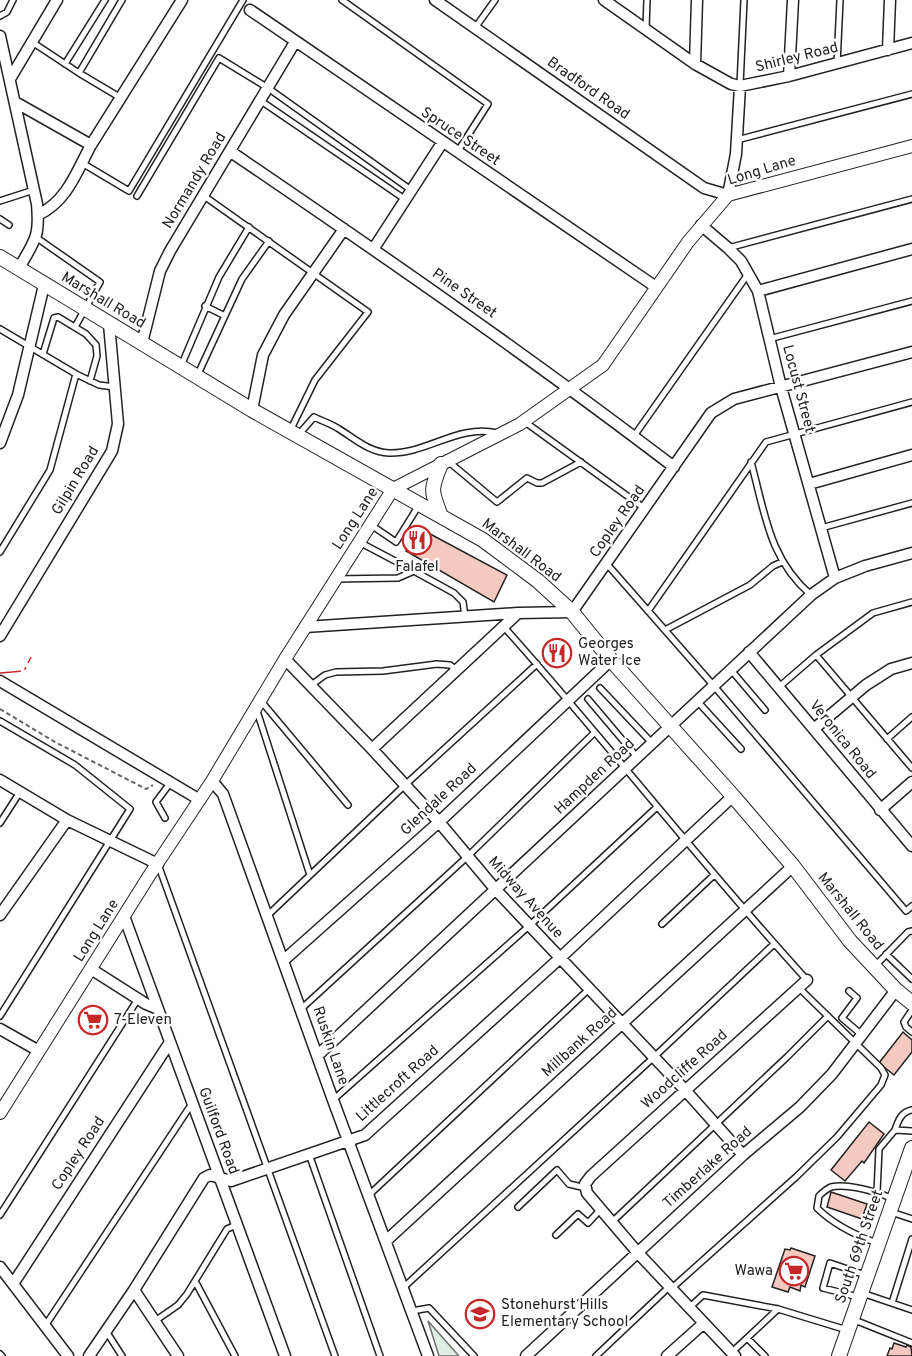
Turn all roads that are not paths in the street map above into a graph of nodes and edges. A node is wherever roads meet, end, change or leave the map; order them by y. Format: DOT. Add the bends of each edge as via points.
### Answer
graph roads {
  1 [pos="13,0"];
  2 [pos="57,0"];
  3 [pos="105,0"];
  4 [pos="122,0"];
  5 [pos="182,0"];
  6 [pos="243,0"];
  7 [pos="342,0"];
  8 [pos="435,0"];
  9 [pos="495,0"];
  10 [pos="604,0"];
  11 [pos="647,0"];
  12 [pos="697,0"];
  13 [pos="744,0"];
  14 [pos="793,0"];
  15 [pos="840,0"];
  16 [pos="890,0"];
  17 [pos="250,10"];
  18 [pos="0,15"];
  19 [pos="475,28"];
  20 [pos="646,29"];
  21 [pos="0,36"];
  22 [pos="32,42"];
  23 [pos="295,42"];
  24 [pos="912,43"];
  25 [pos="888,50"];
  26 [pos="2,54"];
  27 [pos="65,64"];
  28 [pos="695,64"];
  29 [pos="837,64"];
  30 [pos="79,73"];
  31 [pos="6,74"];
  32 [pos="789,76"];
  33 [pos="740,86"];
  34 [pos="268,88"];
  35 [pos="912,94"];
  36 [pos="121,98"];
  37 [pos="261,101"];
  38 [pos="15,102"];
  39 [pos="737,140"];
  40 [pos="442,143"];
  41 [pos="91,145"];
  42 [pos="912,146"];
  43 [pos="231,152"];
  44 [pos="457,153"];
  45 [pos="82,163"];
  46 [pos="34,190"];
  47 [pos="409,195"];
  48 [pos="728,195"];
  49 [pos="137,196"];
  50 [pos="204,196"];
  51 [pos="912,199"];
  52 [pos="0,201"];
  53 [pos="38,215"];
  54 [pos="0,219"];
  55 [pos="9,225"];
  56 [pos="701,225"];
  57 [pos="249,227"];
  58 [pos="344,229"];
  59 [pos="37,238"];
  60 [pos="269,241"];
  61 [pos="728,248"];
  62 [pos="374,249"];
  63 [pos="912,249"];
  64 [pos="0,257"];
  65 [pos="19,268"];
  66 [pos="314,272"];
  67 [pos="748,274"];
  68 [pos="44,285"];
  69 [pos="656,287"];
  70 [pos="758,291"];
  71 [pos="912,300"];
  72 [pos="205,306"];
  73 [pos="85,310"];
  74 [pos="225,316"];
  75 [pos="109,324"];
  76 [pos="75,327"];
  77 [pos="0,328"];
  78 [pos="770,339"];
  79 [pos="142,343"];
  80 [pos="30,346"];
  81 [pos="912,352"];
  82 [pos="43,354"];
  83 [pos="181,367"];
  84 [pos="76,375"];
  85 [pos="196,376"];
  86 [pos="90,381"];
  87 [pos="114,387"];
  88 [pos="781,387"];
  89 [pos="571,389"];
  90 [pos="912,402"];
  91 [pos="252,410"];
  92 [pos="524,421"];
  93 [pos="294,433"];
  94 [pos="500,434"];
  95 [pos="794,434"];
  96 [pos="634,436"];
  97 [pos="0,443"];
  98 [pos="912,455"];
  99 [pos="581,462"];
  100 [pos="751,462"];
  101 [pos="444,463"];
  102 [pos="674,467"];
  103 [pos="809,484"];
  104 [pos="393,489"];
  105 [pos="912,503"];
  106 [pos="420,504"];
  107 [pos="645,509"];
  108 [pos="441,516"];
  109 [pos="371,525"];
  110 [pos="821,528"];
  111 [pos="359,542"];
  112 [pos="0,552"];
  113 [pos="912,553"];
  114 [pos="782,562"];
  115 [pos="606,563"];
  116 [pos="414,571"];
  117 [pos="835,578"];
  118 [pos="335,579"];
  119 [pos="811,595"];
  120 [pos="912,602"];
  121 [pos="648,611"];
  122 [pos="572,612"];
  123 [pos="518,613"];
  124 [pos="465,617"];
  125 [pos="304,627"];
  126 [pos="504,627"];
  127 [pos="665,630"];
  128 [pos="0,636"];
  129 [pos="749,652"];
  130 [pos="816,656"];
  131 [pos="285,659"];
  132 [pos="612,660"];
  133 [pos="912,663"];
  134 [pos="537,664"];
  135 [pos="457,670"];
  136 [pos="731,670"];
  137 [pos="0,681"];
  138 [pos="310,686"];
  139 [pos="714,686"];
  140 [pos="779,687"];
  141 [pos="600,688"];
  142 [pos="852,698"];
  143 [pos="588,699"];
  144 [pos="569,700"];
  145 [pos="698,702"];
  146 [pos="258,705"];
  147 [pos="765,710"];
  148 [pos="912,717"];
  149 [pos="0,721"];
  150 [pos="672,727"];
  151 [pos="815,728"];
  152 [pos="594,733"];
  153 [pos="886,739"];
  154 [pos="653,744"];
  155 [pos="372,749"];
  156 [pos="741,749"];
  157 [pos="638,758"];
  158 [pos="912,768"];
  159 [pos="626,769"];
  160 [pos="0,780"];
  161 [pos="212,781"];
  162 [pos="171,782"];
  163 [pos="912,783"];
  164 [pos="405,785"];
  165 [pos="20,792"];
  166 [pos="733,796"];
  167 [pos="201,800"];
  168 [pos="348,805"];
  169 [pos="657,807"];
  170 [pos="880,810"];
  171 [pos="165,818"];
  172 [pos="67,820"];
  173 [pos="439,822"];
  174 [pos="0,823"];
  175 [pos="686,841"];
  176 [pos="111,843"];
  177 [pos="912,846"];
  178 [pos="468,856"];
  179 [pos="158,864"];
  180 [pos="793,866"];
  181 [pos="310,875"];
  182 [pos="714,875"];
  183 [pos="496,891"];
  184 [pos="912,906"];
  185 [pos="744,911"];
  186 [pos="0,915"];
  187 [pos="124,916"];
  188 [pos="267,916"];
  189 [pos="662,924"];
  190 [pos="529,926"];
  191 [pos="912,931"];
  192 [pos="774,944"];
  193 [pos="886,954"];
  194 [pos="560,959"];
  195 [pos="284,960"];
  196 [pos="874,967"];
  197 [pos="91,969"];
  198 [pos="912,979"];
  199 [pos="802,983"];
  200 [pos="589,989"];
  201 [pos="896,990"];
  202 [pos="849,991"];
  203 [pos="138,999"];
  204 [pos="912,1003"];
  205 [pos="158,1009"];
  206 [pos="301,1009"];
  207 [pos="912,1010"];
  208 [pos="0,1016"];
  209 [pos="828,1016"];
  210 [pos="622,1025"];
  211 [pos="0,1029"];
  212 [pos="912,1032"];
  213 [pos="859,1039"];
  214 [pos="170,1042"];
  215 [pos="39,1051"];
  216 [pos="318,1055"];
  217 [pos="654,1058"];
  218 [pos="685,1090"];
  219 [pos="333,1100"];
  220 [pos="192,1104"];
  221 [pos="912,1110"];
  222 [pos="0,1113"];
  223 [pos="716,1124"];
  224 [pos="894,1130"];
  225 [pos="912,1131"];
  226 [pos="349,1139"];
  227 [pos="912,1148"];
  228 [pos="309,1154"];
  229 [pos="743,1155"];
  230 [pos="267,1168"];
  231 [pos="218,1176"];
  232 [pos="585,1186"];
  233 [pos="877,1192"];
  234 [pos="370,1194"];
  235 [pos="892,1205"];
  236 [pos="518,1207"];
  237 [pos="601,1209"];
  238 [pos="0,1215"];
  239 [pos="912,1219"];
  240 [pos="612,1222"];
  241 [pos="236,1225"];
  242 [pos="556,1235"];
  243 [pos="912,1239"];
  244 [pos="387,1240"];
  245 [pos="879,1243"];
  246 [pos="639,1253"];
  247 [pos="0,1267"];
  248 [pos="867,1275"];
  249 [pos="195,1281"];
  250 [pos="13,1284"];
  251 [pos="404,1287"];
  252 [pos="671,1287"];
  253 [pos="134,1290"];
  254 [pos="860,1295"];
  255 [pos="892,1303"];
  256 [pos="690,1307"];
  257 [pos="778,1309"];
  258 [pos="912,1310"];
  259 [pos="412,1311"];
  260 [pos="155,1321"];
  261 [pos="704,1323"];
  262 [pos="850,1325"];
  263 [pos="45,1326"];
  264 [pos="106,1331"];
  265 [pos="747,1338"];
  266 [pos="912,1343"];
  267 [pos="731,1355"];
  268 [pos="68,1356"];
  269 [pos="89,1356"];
  270 [pos="122,1356"];
  271 [pos="178,1356"];
  272 [pos="235,1356"];
  273 [pos="285,1356"];
  274 [pos="335,1356"];
  275 [pos="380,1356"];
  276 [pos="428,1356"];
  277 [pos="474,1356"];
  278 [pos="526,1356"];
  279 [pos="596,1356"];
  280 [pos="667,1356"];
  281 [pos="765,1356"];
  282 [pos="839,1356"];
  1 -- 18 [label="lane" via="7,12"];
  2 -- 22 [label="street"];
  3 -- 27 [label="lane"];
  4 -- 30 [label="lane"];
  5 -- 36 [label="street"];
  6 -- 45 [label="lane" via="129,191"];
  7 -- 44 [label="lane" via="488,104"];
  8 -- 19 [label="street, Bradford Road"];
  9 -- 19 [label="lane"];
  10 -- 20 [label="street, Shirley Road"];
  11 -- 20 [label="lane"];
  12 -- 28 [label="street"];
  13 -- 33 [label="lane"];
  14 -- 32 [label="street"];
  15 -- 29 [label="lane"];
  16 -- 25 [label="street"];
  17 -- 23 [label="street, Spruce Street"];
  19 -- 48 [label="street, Bradford Road" via="704,188"];
  20 -- 28 [label="street, Shirley Road"];
  21 -- 26 [label="street"];
  22 -- 27 [label="lane"];
  22 -- 31 [label="street"];
  23 -- 34 [label="street, Normandy Road"];
  23 -- 40 [label="street, Spruce Street"];
  24 -- 25 [label="street, Shirley Road"];
  25 -- 29 [label="street, Shirley Road"];
  26 -- 31 [label="street"];
  27 -- 30 [label="lane"];
  28 -- 33 [label="street, Shirley Road"];
  29 -- 32 [label="street, Shirley Road"];
  30 -- 36 [label="lane"];
  31 -- 38 [label="street"];
  32 -- 33 [label="street, Shirley Road"];
  33 -- 39 [label="street"];
  34 -- 37 [label="street, Normandy Road"];
  34 -- 47 [label="lane"];
  34 -- 49 [label="lane" via="219,58"];
  35 -- 39 [label="lane"];
  36 -- 41 [label="street"];
  37 -- 43 [label="street, Normandy Road"];
  37 -- 47 [label="lane"];
  38 -- 41 [label="street"];
  38 -- 46 [label="street"];
  39 -- 48 [label="street"];
  40 -- 44 [label="street, Spruce Street"];
  40 -- 47 [label="street"];
  41 -- 45 [label="street"];
  42 -- 48 [label="street, Long Lane"];
  43 -- 50 [label="street, Normandy Road"];
  43 -- 58 [label="street, Pine Street"];
  44 -- 69 [label="street, Spruce Street"];
  45 -- 53 [label="street" via="63,197"];
  46 -- 52 [label="lane"];
  46 -- 53 [label="street"];
  47 -- 62 [label="street"];
  48 -- 56 [label="street, Long Lane"];
  50 -- 57 [label="lane"];
  50 -- 79 [label="street, Normandy Road" via="160,271"];
  51 -- 61 [label="lane"];
  53 -- 59 [label="street"];
  54 -- 55 [label="lane"];
  56 -- 61 [label="street, Locust Street"];
  56 -- 69 [label="street, Long Lane"];
  57 -- 60 [label="lane"];
  57 -- 72 [label="lane"];
  58 -- 62 [label="street, Pine Street"];
  58 -- 66 [label="street"];
  59 -- 65 [label="street"];
  59 -- 73 [label="lane" via="100,282"];
  60 -- 66 [label="lane"];
  60 -- 74 [label="lane" via="242,279"];
  61 -- 67 [label="street, Locust Street"];
  62 -- 89 [label="street, Pine Street"];
  63 -- 70 [label="street"];
  64 -- 65 [label="main road, Marshall Road"];
  65 -- 68 [label="main road, Marshall Road"];
  66 -- 91 [label="street" via="284,315 263,355"];
  66 -- 93 [label="lane" via="368,312 315,380"];
  67 -- 70 [label="street, Locust Street"];
  67 -- 96 [label="lane"];
  68 -- 73 [label="main road, Marshall Road"];
  68 -- 80 [label="street"];
  69 -- 89 [label="street, Long Lane" via="603,365"];
  70 -- 78 [label="street, Locust Street"];
  71 -- 78 [label="lane"];
  72 -- 74 [label="lane"];
  72 -- 83 [label="lane"];
  73 -- 75 [label="main road, Marshall Road"];
  73 -- 76 [label="lane"];
  74 -- 85 [label="lane"];
  75 -- 79 [label="main road, Marshall Road"];
  75 -- 87 [label="street, Gilpin Road"];
  76 -- 82 [label="lane" via="54,318"];
  76 -- 86 [label="lane" via="96,345"];
  77 -- 80 [label="lane"];
  78 -- 88 [label="street, Locust Street"];
  79 -- 83 [label="main road, Marshall Road"];
  80 -- 82 [label="lane"];
  80 -- 97 [label="street" via="18,395"];
  81 -- 88 [label="street, Copley Road"];
  82 -- 84 [label="lane"];
  83 -- 85 [label="main road, Marshall Road"];
  84 -- 86 [label="lane"];
  84 -- 112 [label="lane" via="50,470"];
  85 -- 91 [label="main road, Marshall Road"];
  86 -- 87 [label="lane"];
  87 -- 128 [label="street, Gilpin Road" via="118,424 112,451"];
  88 -- 95 [label="street, Locust Street"];
  88 -- 102 [label="street, Copley Road" via="734,399 711,413"];
  89 -- 92 [label="street, Long Lane"];
  89 -- 96 [label="street, Pine Street"];
  90 -- 95 [label="lane"];
  91 -- 93 [label="main road, Marshall Road"];
  92 -- 94 [label="street, Long Lane"];
  92 -- 99 [label="lane"];
  93 -- 94 [label="lane" via="314,417 364,446 387,453 428,446 471,431"];
  93 -- 104 [label="main road, Marshall Road"];
  94 -- 101 [label="street, Long Lane"];
  95 -- 100 [label="lane" via="766,442"];
  95 -- 103 [label="street, Locust Street"];
  96 -- 102 [label="street, Pine Street"];
  98 -- 103 [label="street"];
  99 -- 101 [label="lane" via="542,483 527,478 497,502"];
  99 -- 107 [label="lane"];
  100 -- 114 [label="lane"];
  100 -- 121 [label="lane"];
  101 -- 104 [label="street, Long Lane"];
  101 -- 108 [label="main road" via="432,494"];
  102 -- 107 [label="street, Copley Road"];
  103 -- 110 [label="street, Locust Street"];
  104 -- 106 [label="main road, Marshall Road"];
  104 -- 109 [label="street, Long Lane"];
  105 -- 110 [label="lane"];
  106 -- 108 [label="main road, Marshall Road"];
  106 -- 109 [label="lane" via="396,542"];
  107 -- 115 [label="street, Copley Road"];
  108 -- 122 [label="main road, Marshall Road" via="483,540"];
  109 -- 111 [label="street, Long Lane"];
  110 -- 117 [label="street, Locust Street"];
  111 -- 116 [label="lane"];
  111 -- 118 [label="street, Long Lane"];
  113 -- 117 [label="street, Hampden Road"];
  114 -- 119 [label="lane"];
  114 -- 127 [label="lane" via="750,585"];
  115 -- 121 [label="lane"];
  115 -- 122 [label="street, Copley Road"];
  116 -- 118 [label="lane" via="398,578"];
  116 -- 124 [label="lane" via="454,593 463,602"];
  117 -- 119 [label="street, Hampden Road"];
  118 -- 125 [label="street, Long Lane"];
  119 -- 129 [label="street, Hampden Road"];
  120 -- 130 [label="lane" via="873,613"];
  121 -- 127 [label="lane"];
  122 -- 123 [label="street"];
  122 -- 132 [label="main road, Marshall Road"];
  123 -- 124 [label="street"];
  123 -- 126 [label="street"];
  124 -- 125 [label="street"];
  125 -- 131 [label="street, Long Lane"];
  126 -- 134 [label="lane"];
  126 -- 135 [label="street"];
  127 -- 139 [label="lane"];
  129 -- 136 [label="street, Hampden Road"];
  129 -- 140 [label="street, Veronica Road"];
  130 -- 140 [label="lane"];
  130 -- 142 [label="lane"];
  131 -- 138 [label="street, Midway Avenue"];
  131 -- 146 [label="street, Long Lane"];
  132 -- 144 [label="street, Glendale Road"];
  132 -- 150 [label="main road, Marshall Road"];
  133 -- 142 [label="street" via="891,669"];
  134 -- 144 [label="lane"];
  134 -- 164 [label="lane"];
  135 -- 138 [label="lane" via="437,664 336,672"];
  135 -- 155 [label="street"];
  136 -- 139 [label="street, Hampden Road"];
  136 -- 147 [label="lane"];
  137 -- 162 [label="street"];
  138 -- 155 [label="street, Midway Avenue"];
  139 -- 145 [label="street, Hampden Road"];
  139 -- 184 [label="lane" via="906,911"];
  140 -- 151 [label="street, Veronica Road"];
  141 -- 154 [label="lane"];
  142 -- 151 [label="street"];
  142 -- 153 [label="lane"];
  143 -- 157 [label="lane"];
  144 -- 152 [label="lane"];
  144 -- 173 [label="street, Glendale Road"];
  145 -- 150 [label="street, Hampden Road"];
  145 -- 156 [label="lane"];
  146 -- 161 [label="street, Long Lane"];
  146 -- 168 [label="lane"];
  146 -- 181 [label="lane"];
  148 -- 153 [label="lane"];
  149 -- 176 [label="lane" via="75,765 130,809"];
  150 -- 154 [label="street, Hampden Road"];
  150 -- 166 [label="main road, Marshall Road"];
  151 -- 170 [label="street, Veronica Road"];
  152 -- 159 [label="lane"];
  152 -- 178 [label="lane"];
  153 -- 158 [label="lane"];
  154 -- 157 [label="street, Hampden Road"];
  155 -- 164 [label="street, Midway Avenue"];
  157 -- 159 [label="street, Hampden Road"];
  159 -- 169 [label="lane"];
  159 -- 183 [label="street, Hampden Road"];
  160 -- 165 [label="street"];
  161 -- 167 [label="street, Long Lane"];
  161 -- 188 [label="street, Ruskin Lane" via="223,794"];
  162 -- 167 [label="street"];
  162 -- 171 [label="lane" via="156,801"];
  163 -- 170 [label="street"];
  164 -- 173 [label="street, Midway Avenue"];
  164 -- 181 [label="lane"];
  165 -- 172 [label="street"];
  165 -- 174 [label="lane"];
  166 -- 175 [label="street, Littlecroft Road"];
  166 -- 180 [label="main road, Marshall Road"];
  167 -- 179 [label="street, Long Lane"];
  169 -- 175 [label="lane"];
  169 -- 190 [label="lane"];
  170 -- 177 [label="street, Veronica Road"];
  172 -- 176 [label="street"];
  172 -- 186 [label="street"];
  173 -- 178 [label="street, Midway Avenue"];
  173 -- 195 [label="street, Glendale Road"];
  175 -- 182 [label="lane"];
  175 -- 194 [label="street, Littlecroft Road"];
  176 -- 179 [label="street"];
  176 -- 208 [label="lane"];
  178 -- 183 [label="street, Midway Avenue"];
  178 -- 206 [label="lane"];
  179 -- 187 [label="street, Long Lane"];
  179 -- 230 [label="lane"];
  180 -- 185 [label="street, Millbank Road"];
  180 -- 196 [label="main road, Marshall Road"];
  181 -- 188 [label="lane"];
  182 -- 185 [label="lane"];
  182 -- 189 [label="lane"];
  183 -- 190 [label="street, Midway Avenue"];
  183 -- 216 [label="street, Hampden Road"];
  185 -- 192 [label="lane"];
  185 -- 210 [label="street, Millbank Road"];
  187 -- 197 [label="street, Long Lane"];
  187 -- 205 [label="street, Guilford Road"];
  188 -- 195 [label="street, Ruskin Lane"];
  190 -- 194 [label="street, Midway Avenue"];
  190 -- 219 [label="lane"];
  191 -- 193 [label="lane"];
  192 -- 199 [label="lane"];
  192 -- 217 [label="lane"];
  193 -- 196 [label="lane"];
  193 -- 198 [label="lane"];
  194 -- 200 [label="street, Midway Avenue"];
  194 -- 226 [label="street, Littlecroft Road" via="365,1135"];
  195 -- 206 [label="street, Ruskin Lane"];
  196 -- 201 [label="main road, Marshall Road"];
  197 -- 203 [label="street"];
  197 -- 215 [label="street, Long Lane"];
  199 -- 209 [label="lane"];
  199 -- 218 [label="street, Woodcliffe Road"];
  200 -- 210 [label="street, Midway Avenue"];
  200 -- 234 [label="lane"];
  201 -- 204 [label="main road, Marshall Road"];
  201 -- 213 [label="street, Timberlake Road"];
  202 -- 213 [label="lane" via="857,998 842,1018"];
  203 -- 205 [label="street"];
  203 -- 238 [label="lane"];
  205 -- 214 [label="street, Guilford Road"];
  206 -- 216 [label="street, Ruskin Lane"];
  207 -- 212 [label="lane" via="904,1022"];
  209 -- 213 [label="lane"];
  209 -- 223 [label="lane"];
  210 -- 217 [label="street, Midway Avenue"];
  210 -- 244 [label="street, Millbank Road"];
  211 -- 215 [label="street"];
  213 -- 229 [label="street, Timberlake Road" via="800,1107"];
  213 -- 252 [label="lane" via="885,1075 881,1085 821,1153"];
  214 -- 220 [label="street, Guilford Road"];
  214 -- 250 [label="street, Copley Road"];
  215 -- 222 [label="street, Long Lane"];
  216 -- 219 [label="street, Ruskin Lane"];
  217 -- 218 [label="street, Midway Avenue"];
  217 -- 251 [label="lane"];
  218 -- 223 [label="street, Midway Avenue"];
  218 -- 232 [label="street, Woodcliffe Road" via="591,1176"];
  219 -- 226 [label="street, Ruskin Lane"];
  220 -- 231 [label="street, Guilford Road"];
  220 -- 263 [label="lane"];
  221 -- 224 [label="lane" via="899,1117"];
  223 -- 229 [label="street, Midway Avenue"];
  223 -- 240 [label="lane"];
  224 -- 225 [label="lane"];
  224 -- 233 [label="lane" via="879,1149"];
  226 -- 228 [label="street, Littlecroft Road"];
  226 -- 234 [label="street, Ruskin Lane"];
  227 -- 235 [label="main road, South 69th Street"];
  228 -- 230 [label="street, Littlecroft Road"];
  228 -- 275 [label="lane"];
  229 -- 246 [label="street, Timberlake Road"];
  230 -- 231 [label="street, Littlecroft Road" via="231,1181"];
  230 -- 274 [label="lane"];
  231 -- 241 [label="street, Guilford Road"];
  231 -- 253 [label="street" via="204,1178"];
  232 -- 236 [label="lane" via="569,1184 557,1170"];
  232 -- 237 [label="street"];
  233 -- 235 [label="lane"];
  233 -- 245 [label="lane" via="828,1188 819,1196 817,1208 830,1221"];
  234 -- 244 [label="street, Ruskin Lane"];
  235 -- 239 [label="lane"];
  235 -- 245 [label="main road, South 69th Street"];
  237 -- 240 [label="street"];
  237 -- 242 [label="lane" via="588,1223 578,1214"];
  240 -- 246 [label="street"];
  241 -- 249 [label="lane" via="227,1229"];
  241 -- 273 [label="street, Guilford Road"];
  243 -- 255 [label="lane"];
  244 -- 251 [label="street, Ruskin Lane"];
  245 -- 248 [label="main road, South 69th Street"];
  246 -- 252 [label="street"];
  246 -- 278 [label="street, Timberlake Road"];
  247 -- 250 [label="street"];
  248 -- 254 [label="main road, South 69th Street"];
  248 -- 254 [label="lane" via="830,1263 823,1288"];
  249 -- 260 [label="lane" via="178,1305"];
  249 -- 272 [label="lane"];
  250 -- 263 [label="street"];
  251 -- 259 [label="street, Ruskin Lane"];
  252 -- 256 [label="street"];
  252 -- 279 [label="lane"];
  253 -- 260 [label="street"];
  253 -- 264 [label="street"];
  254 -- 255 [label="lane"];
  254 -- 262 [label="main road, South 69th Street"];
  255 -- 258 [label="lane"];
  256 -- 257 [label="lane" via="703,1295"];
  256 -- 261 [label="street"];
  257 -- 262 [label="lane"];
  257 -- 265 [label="lane"];
  259 -- 276 [label="street, Ruskin Lane"];
  259 -- 277 [label="lane" via="429,1308"];
  260 -- 271 [label="street"];
  261 -- 267 [label="street"];
  261 -- 280 [label="street"];
  262 -- 266 [label="lane"];
  262 -- 282 [label="main road, South 69th Street"];
  263 -- 268 [label="street"];
  264 -- 269 [label="street"];
  264 -- 270 [label="lane"];
  265 -- 267 [label="lane"];
  265 -- 281 [label="lane"];
}
